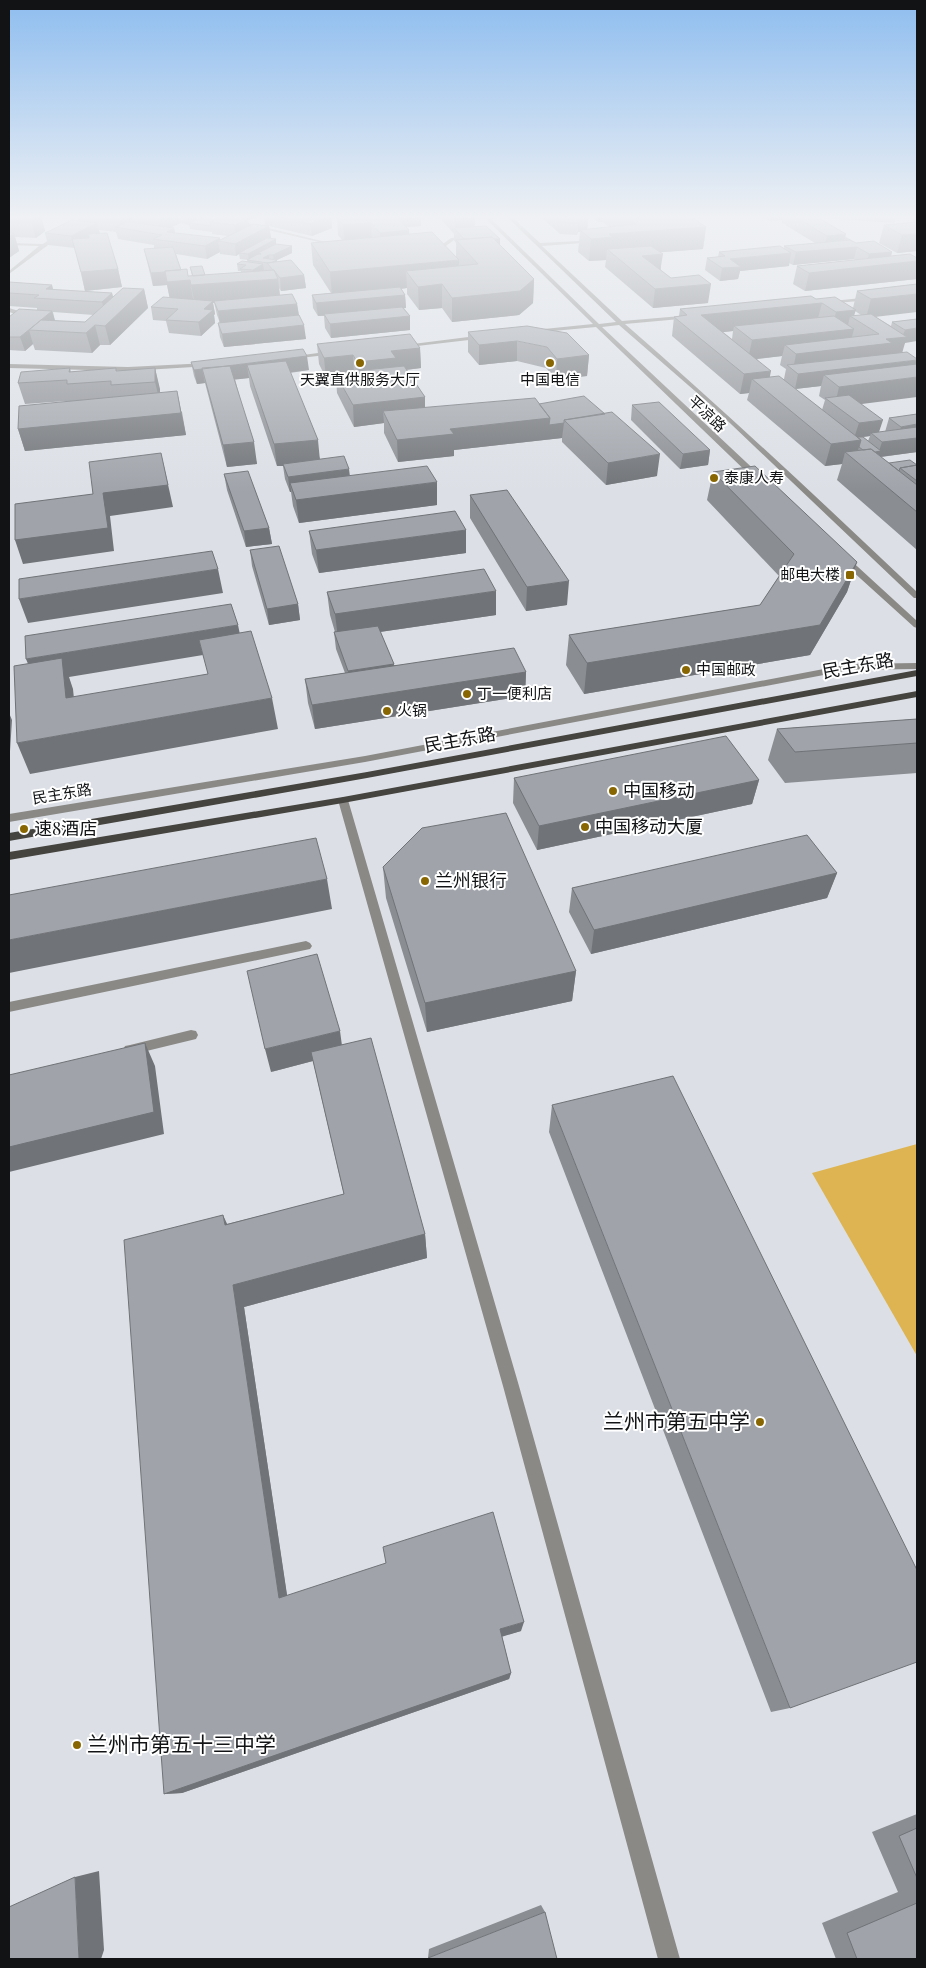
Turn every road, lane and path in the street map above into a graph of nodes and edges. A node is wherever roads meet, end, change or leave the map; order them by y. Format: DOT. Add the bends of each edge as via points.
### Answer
graph roads {
  1 [pos="579,308"];
  2 [pos="604,308"];
  3 [pos="9,310"];
  4 [pos="699,315"];
  5 [pos="9,321"];
  6 [pos="620,323"];
  7 [pos="596,325"];
  8 [pos="527,332"];
  9 [pos="487,336"];
  10 [pos="389,347"];
  11 [pos="339,352"];
  12 [pos="280,358"];
  13 [pos="212,365"];
  14 [pos="9,366"];
  15 [pos="762,482"];
  16 [pos="834,550"];
  17 [pos="917,596"];
  18 [pos="917,625"];
  19 [pos="917,666"];
  20 [pos="917,673"];
  21 [pos="917,694"];
  22 [pos="343,800"];
  23 [pos="9,818"];
  24 [pos="9,837"];
  25 [pos="9,856"];
  26 [pos="306,946"];
  27 [pos="9,1007"];
  28 [pos="191,1035"];
  29 [pos="114,1054"];
  30 [pos="669,1959"];
  1 -- 7 [label="street, 平凉路"];
  2 -- 6 [label="street, 平凉路"];
  3 -- 5 [label="street" via="20,313"];
  4 -- 6 [label="street"];
  6 -- 7 [label="street"];
  6 -- 17 [label="street, 平凉路" via="720,410"];
  7 -- 8 [label="street"];
  7 -- 15 [label="street, 平凉路"];
  9 -- 10 [label="street"];
  11 -- 12 [label="street"];
  13 -- 14 [label="street" via="128,369"];
  16 -- 18 [label="street"];
  19 -- 23 [label="street, 民主东路" via="850,667 365,759"];
  20 -- 24 [label="main road, 民主东路" via="368,775"];
  21 -- 22 [label="main road"];
  22 -- 25 [label="main road"];
  22 -- 30 [label="street" via="511,1386"];
  26 -- 27 [label="street"];
  28 -- 29 [label="street"];
}
